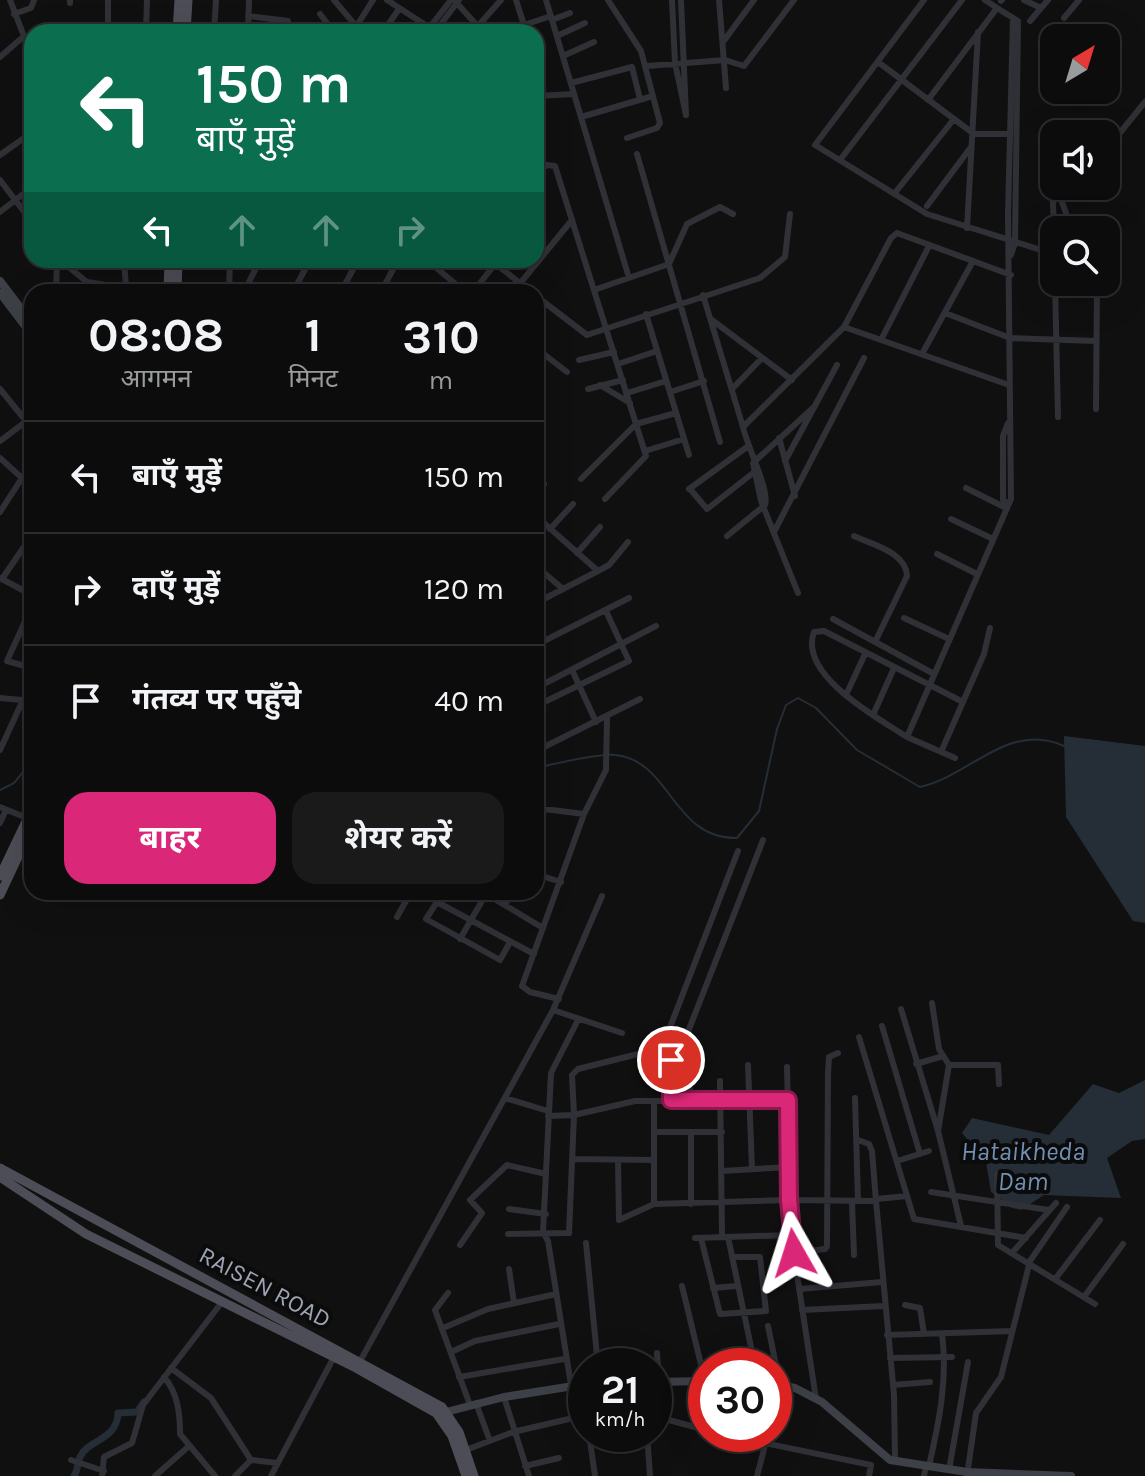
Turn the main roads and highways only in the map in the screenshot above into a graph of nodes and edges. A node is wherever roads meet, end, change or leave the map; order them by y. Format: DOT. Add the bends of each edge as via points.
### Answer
graph roads {
  1 [pos="179,0"];
  2 [pos="188,0"];
  3 [pos="178,24"];
  4 [pos="186,24"];
  5 [pos="24,830"];
  6 [pos="24,833"];
  7 [pos="0,876"];
  8 [pos="0,895"];
  9 [pos="0,1168"];
  10 [pos="0,1177"];
  11 [pos="91,1217"];
  12 [pos="82,1231"];
  13 [pos="337,1353"];
  14 [pos="442,1413"];
  15 [pos="466,1476"];
  16 [pos="474,1476"];
  1 -- 3 [label="main road"];
  2 -- 4 [label="main road"];
  5 -- 7 [label="main road"];
  6 -- 8 [label="main road"];
  9 -- 11 [label="main road, RAISEN ROAD"];
  10 -- 12 [label="main road, RAISEN ROAD"];
  11 -- 12 [label="main road"];
  11 -- 13 [label="main road, RAISEN ROAD"];
  12 -- 13 [label="main road, RAISEN ROAD"];
  13 -- 14 [label="main road, RAISEN ROAD"];
  14 -- 15 [label="main road"];
  14 -- 16 [label="main road" via="466,1450"];
}
